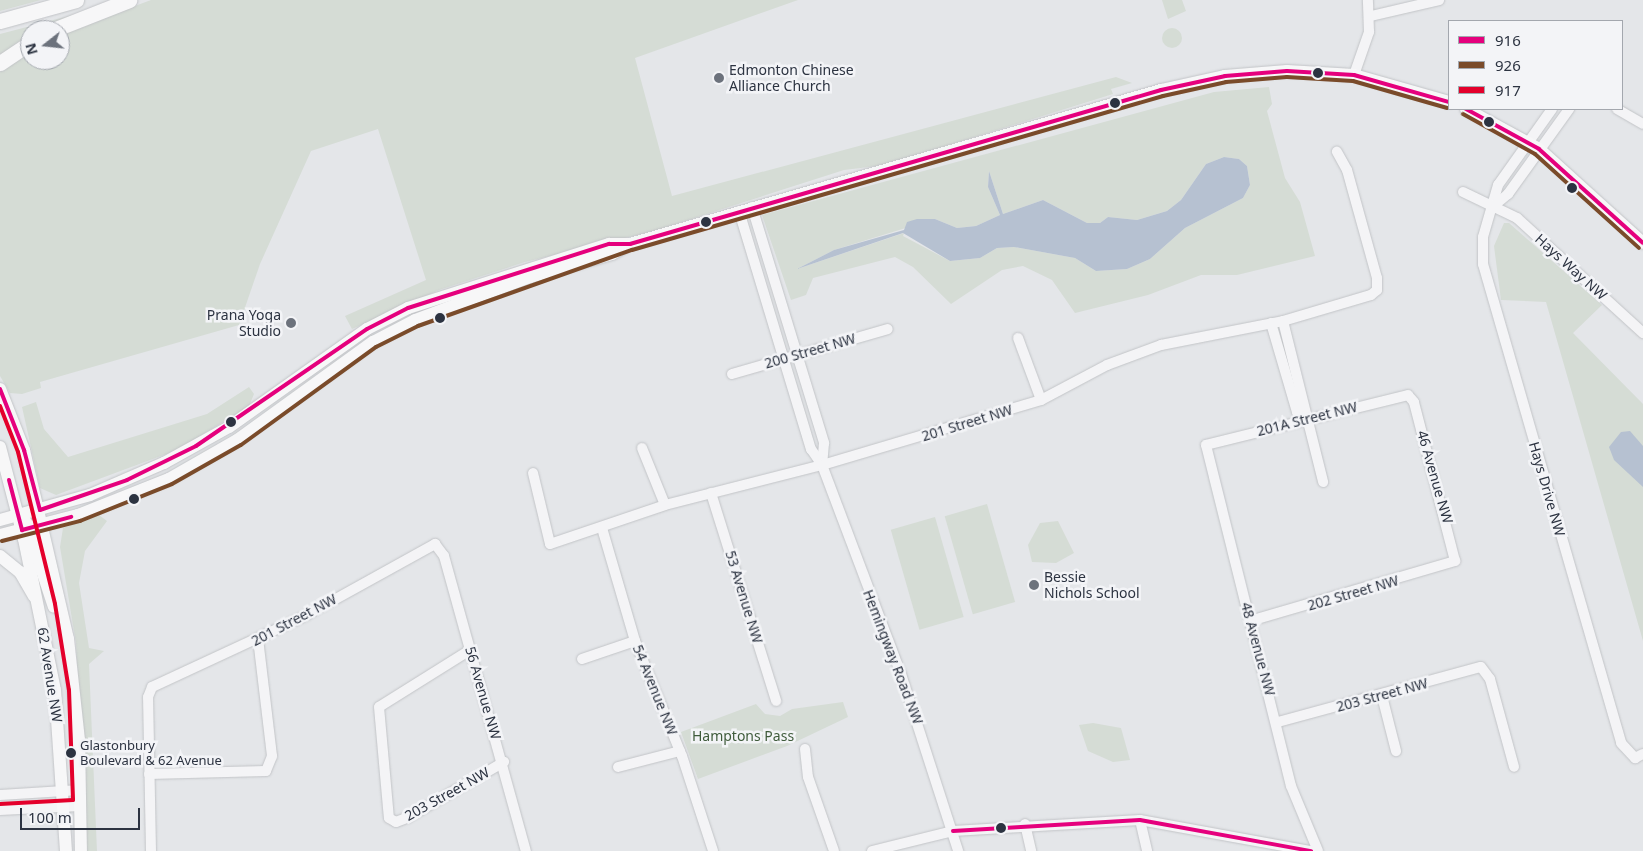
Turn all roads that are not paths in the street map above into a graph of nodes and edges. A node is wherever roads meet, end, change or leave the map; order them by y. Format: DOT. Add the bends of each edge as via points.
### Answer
graph roads {
  1 [pos="76,0"];
  2 [pos="129,0"];
  3 [pos="1368,0"];
  4 [pos="1439,0"];
  5 [pos="1371,16"];
  6 [pos="0,21"];
  7 [pos="70,23"];
  8 [pos="20,50"];
  9 [pos="0,63"];
  10 [pos="1354,75"];
  11 [pos="1448,102"];
  12 [pos="1468,110"];
  13 [pos="1551,110"];
  14 [pos="1568,110"];
  15 [pos="1619,110"];
  16 [pos="1643,124"];
  17 [pos="1528,142"];
  18 [pos="1539,149"];
  19 [pos="1337,152"];
  20 [pos="1463,192"];
  21 [pos="1496,204"];
  22 [pos="752,207"];
  23 [pos="739,211"];
  24 [pos="1643,243"];
  25 [pos="630,244"];
  26 [pos="1283,321"];
  27 [pos="1271,323"];
  28 [pos="888,329"];
  29 [pos="1643,333"];
  30 [pos="1018,338"];
  31 [pos="797,355"];
  32 [pos="781,360"];
  33 [pos="732,374"];
  34 [pos="0,389"];
  35 [pos="1408,395"];
  36 [pos="1041,400"];
  37 [pos="1306,422"];
  38 [pos="1206,445"];
  39 [pos="0,447"];
  40 [pos="642,448"];
  41 [pos="822,465"];
  42 [pos="533,473"];
  43 [pos="1323,482"];
  44 [pos="711,494"];
  45 [pos="665,505"];
  46 [pos="40,510"];
  47 [pos="19,515"];
  48 [pos="0,520"];
  49 [pos="43,525"];
  50 [pos="602,528"];
  51 [pos="26,529"];
  52 [pos="0,535"];
  53 [pos="431,544"];
  54 [pos="0,556"];
  55 [pos="1455,561"];
  56 [pos="40,607"];
  57 [pos="1250,621"];
  58 [pos="68,639"];
  59 [pos="258,639"];
  60 [pos="635,641"];
  61 [pos="470,650"];
  62 [pos="582,659"];
  63 [pos="1382,696"];
  64 [pos="776,701"];
  65 [pos="1278,722"];
  66 [pos="805,749"];
  67 [pos="680,751"];
  68 [pos="1396,751"];
  69 [pos="1643,754"];
  70 [pos="504,762"];
  71 [pos="618,767"];
  72 [pos="1514,767"];
  73 [pos="149,774"];
  74 [pos="80,790"];
  75 [pos="64,791"];
  76 [pos="0,795"];
  77 [pos="80,806"];
  78 [pos="65,807"];
  79 [pos="0,810"];
  80 [pos="1140,820"];
  81 [pos="1025,824"];
  82 [pos="953,831"];
  83 [pos="66,851"];
  84 [pos="81,851"];
  85 [pos="151,851"];
  86 [pos="526,851"];
  87 [pos="713,851"];
  88 [pos="834,851"];
  89 [pos="872,851"];
  90 [pos="958,851"];
  91 [pos="1031,851"];
  92 [pos="1147,851"];
  93 [pos="1311,851"];
  94 [pos="1318,851"];
  1 -- 6 [label="highway"];
  2 -- 7 [label="highway"];
  3 -- 5 [label="street"];
  4 -- 5 [label="street"];
  5 -- 10 [label="street"];
  8 -- 9 [label="highway"];
  10 -- 11 [label="main road"];
  10 -- 22 [label="main road" via="1251,73 1170,87"];
  12 -- 17 [label="main road"];
  13 -- 17 [label="street, Hays Drive NW"];
  14 -- 18 [label="street, Hays Drive NW"];
  15 -- 16 [label="street"];
  17 -- 18 [label="main road"];
  17 -- 21 [label="street, Hays Drive NW" via="1498,184"];
  18 -- 21 [label="street, Hays Drive NW"];
  18 -- 24 [label="main road"];
  19 -- 26 [label="street, 201 Street NW" via="1347,170 1377,290"];
  20 -- 21 [label="street"];
  21 -- 29 [label="street, Hays Way NW" via="1517,218"];
  21 -- 69 [label="street, Hays Drive NW" via="1482,246 1491,296 1621,743 1635,758"];
  22 -- 23 [label="main road"];
  22 -- 31 [label="street, Hemingway Road NW"];
  23 -- 25 [label="main road"];
  23 -- 32 [label="street, Hemingway Road NW"];
  25 -- 46 [label="main road" via="609,244 408,308 367,329 196,446 127,480"];
  25 -- 49 [label="main road" via="612,254 439,309 394,330 204,460 134,495"];
  26 -- 27 [label="street, 201 Street NW"];
  26 -- 37 [label="street"];
  27 -- 36 [label="street, 201 Street NW" via="1142,351"];
  27 -- 37 [label="street" via="1297,412"];
  28 -- 31 [label="street, 200 Street NW"];
  30 -- 36 [label="street"];
  31 -- 32 [label="street, 200 Street NW"];
  31 -- 41 [label="street, Hemingway Road NW" via="824,443"];
  32 -- 33 [label="street, 200 Street NW"];
  32 -- 41 [label="street, Hemingway Road NW" via="811,449"];
  34 -- 46 [label="main road" via="24,450"];
  35 -- 37 [label="street, 201A Street NW"];
  35 -- 55 [label="street, 46 Avenue NW" via="1419,421"];
  36 -- 41 [label="street, 201 Street NW"];
  37 -- 38 [label="street, 201A Street NW"];
  37 -- 43 [label="street"];
  38 -- 57 [label="street, 48 Avenue NW"];
  39 -- 47 [label="main road"];
  40 -- 45 [label="street"];
  41 -- 44 [label="street, 201 Street NW"];
  41 -- 82 [label="street, Hemingway Road NW" via="915,714"];
  42 -- 50 [label="street, 201 Street NW" via="550,544"];
  44 -- 45 [label="street, 201 Street NW"];
  44 -- 64 [label="street, 53 Avenue NW"];
  45 -- 50 [label="street, 201 Street NW"];
  46 -- 47 [label="main road"];
  46 -- 49 [label="main road, 62 Avenue NW"];
  47 -- 48 [label="main road"];
  47 -- 51 [label="main road"];
  49 -- 51 [label="main road"];
  49 -- 58 [label="main road, 62 Avenue NW"];
  50 -- 60 [label="street, 54 Avenue NW"];
  51 -- 52 [label="main road"];
  51 -- 56 [label="main road, 62 Avenue NW"];
  51 -- 58 [label="main road"];
  53 -- 59 [label="street, 201 Street NW"];
  53 -- 61 [label="street, 56 Avenue NW" via="439,546 444,556"];
  54 -- 56 [label="main road" via="20,572"];
  55 -- 57 [label="street, 202 Street NW"];
  56 -- 75 [label="main road, 62 Avenue NW" via="55,690"];
  57 -- 65 [label="street, 48 Avenue NW"];
  58 -- 74 [label="main road, 62 Avenue NW"];
  59 -- 73 [label="street, 201 Street NW" via="152,687 148,697"];
  59 -- 73 [label="street" via="272,756 266,772"];
  60 -- 62 [label="street"];
  60 -- 67 [label="street, 54 Avenue NW"];
  61 -- 70 [label="street, 56 Avenue NW"];
  61 -- 70 [label="street, 203 Street NW" via="379,707 389,818 396,822 409,817"];
  63 -- 65 [label="street, 203 Street NW"];
  63 -- 68 [label="street"];
  63 -- 72 [label="street, 203 Street NW" via="1470,668 1485,670"];
  65 -- 94 [label="street, 48 Avenue NW" via="1291,786"];
  66 -- 88 [label="street" via="808,777"];
  67 -- 71 [label="street"];
  67 -- 87 [label="street, 54 Avenue NW"];
  70 -- 86 [label="street, 56 Avenue NW"];
  73 -- 85 [label="street"];
  74 -- 75 [label="street"];
  74 -- 77 [label="main road, 62 Avenue NW"];
  75 -- 76 [label="street"];
  75 -- 78 [label="main road, 62 Avenue NW"];
  77 -- 78 [label="street"];
  77 -- 84 [label="main road, 62 Avenue NW"];
  78 -- 79 [label="street"];
  78 -- 83 [label="main road, 62 Avenue NW"];
  80 -- 81 [label="street"];
  80 -- 92 [label="street"];
  80 -- 93 [label="street"];
  81 -- 82 [label="street"];
  81 -- 91 [label="street"];
  82 -- 89 [label="street"];
  82 -- 90 [label="street, Hemingway Road NW"];
}
